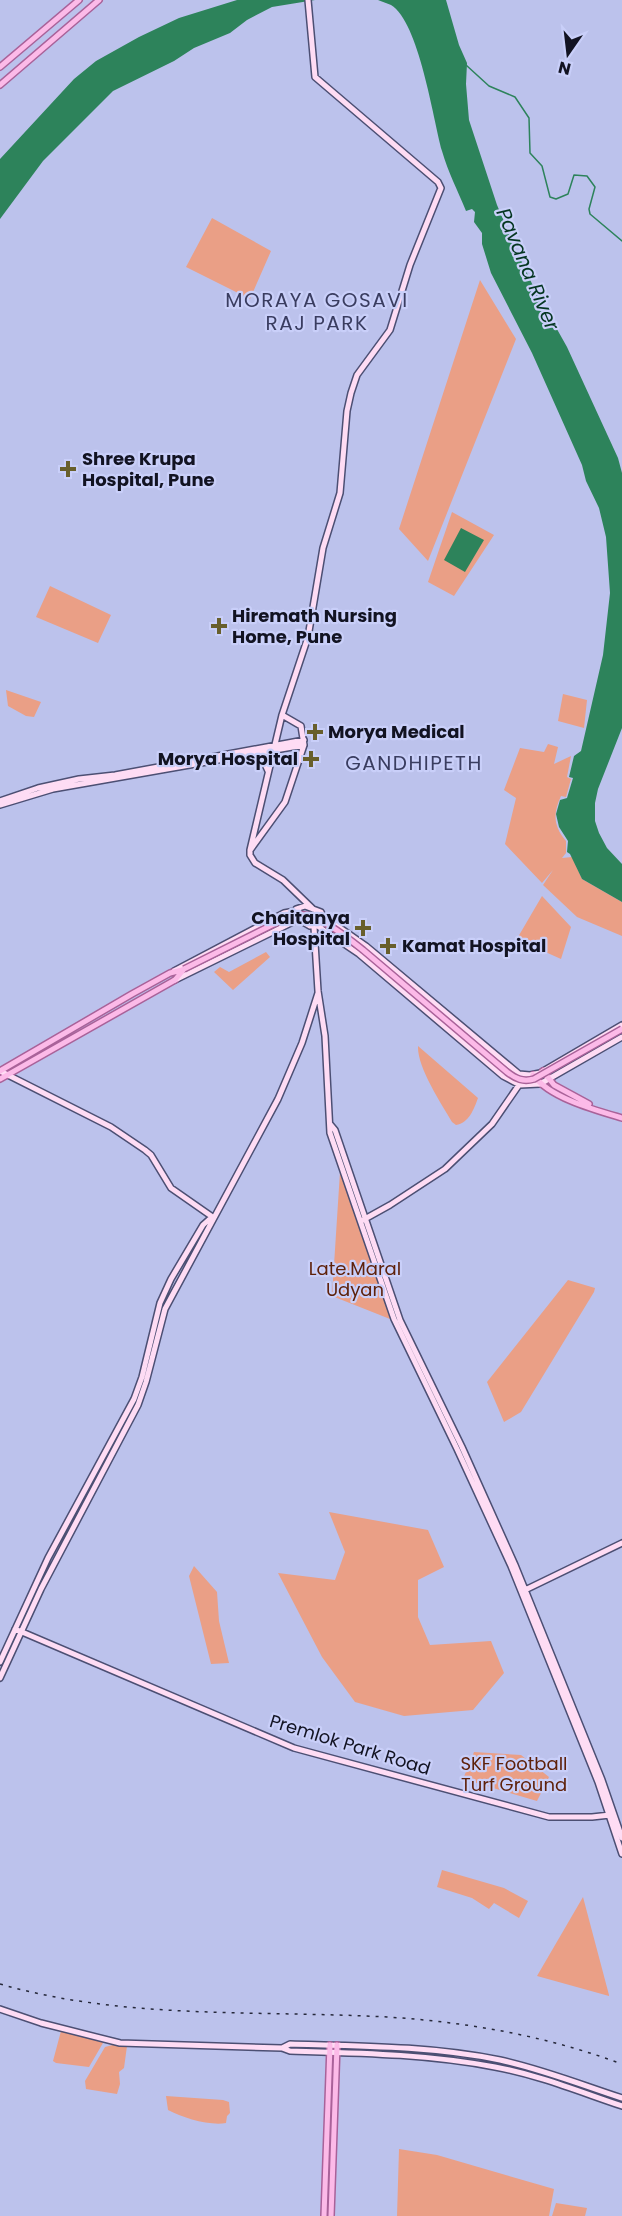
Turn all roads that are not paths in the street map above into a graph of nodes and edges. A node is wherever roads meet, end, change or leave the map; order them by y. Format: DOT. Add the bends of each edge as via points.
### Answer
graph roads {
  1 [pos="79,0"];
  2 [pos="99,0"];
  3 [pos="308,0"];
  4 [pos="0,67"];
  5 [pos="0,85"];
  6 [pos="282,715"];
  7 [pos="304,743"];
  8 [pos="275,749"];
  9 [pos="250,753"];
  10 [pos="269,772"];
  11 [pos="0,803"];
  12 [pos="250,850"];
  13 [pos="300,895"];
  14 [pos="296,909"];
  15 [pos="313,909"];
  16 [pos="323,916"];
  17 [pos="297,920"];
  18 [pos="317,927"];
  19 [pos="184,969"];
  20 [pos="170,973"];
  21 [pos="174,980"];
  22 [pos="318,991"];
  23 [pos="132,994"];
  24 [pos="138,1001"];
  25 [pos="622,1027"];
  26 [pos="622,1037"];
  27 [pos="0,1071"];
  28 [pos="543,1071"];
  29 [pos="7,1075"];
  30 [pos="522,1075"];
  31 [pos="533,1075"];
  32 [pos="0,1078"];
  33 [pos="548,1080"];
  34 [pos="540,1084"];
  35 [pos="520,1085"];
  36 [pos="622,1116"];
  37 [pos="214,1216"];
  38 [pos="363,1220"];
  39 [pos="622,1543"];
  40 [pos="523,1591"];
  41 [pos="15,1629"];
  42 [pos="21,1632"];
  43 [pos="0,1662"];
  44 [pos="0,1678"];
  45 [pos="611,1814"];
  46 [pos="622,1838"];
  47 [pos="622,1854"];
  48 [pos="0,2009"];
  49 [pos="330,2045"];
  50 [pos="337,2045"];
  51 [pos="282,2048"];
  52 [pos="330,2052"];
  53 [pos="337,2052"];
  54 [pos="622,2098"];
  55 [pos="622,2106"];
  56 [pos="324,2202"];
  57 [pos="331,2202"];
  58 [pos="324,2216"];
  59 [pos="331,2216"];
  1 -- 4 [label="main road"];
  2 -- 5 [label="main road"];
  3 -- 6 [label="main road" via="315,77 441,188 410,265 390,330 357,375 351,393 340,493 323,548 308,637"];
  6 -- 7 [label="main road" via="301,726"];
  6 -- 8 [label="main road"];
  7 -- 8 [label="main road"];
  7 -- 12 [label="main road" via="282,809"];
  8 -- 9 [label="main road"];
  8 -- 10 [label="main road"];
  9 -- 10 [label="main road" via="264,762"];
  9 -- 11 [label="main road" via="79,779 38,788"];
  10 -- 12 [label="main road"];
  12 -- 13 [label="main road" via="255,863"];
  13 -- 14 [label="main road"];
  13 -- 15 [label="main road"];
  14 -- 15 [label="main road"];
  14 -- 17 [label="main road"];
  14 -- 20 [label="main road"];
  15 -- 16 [label="main road"];
  16 -- 18 [label="main road" via="323,923"];
  16 -- 30 [label="main road" via="366,946"];
  17 -- 18 [label="main road"];
  17 -- 21 [label="main road"];
  18 -- 22 [label="main road"];
  18 -- 35 [label="main road" via="359,954 503,1076"];
  19 -- 20 [label="main road"];
  19 -- 21 [label="main road"];
  19 -- 25 [label="main road, bridge" via="286,918 308,915 363,950 517,1079 534,1079"];
  20 -- 23 [label="main road"];
  21 -- 24 [label="main road"];
  22 -- 37 [label="main road" via="293,1068"];
  22 -- 38 [label="main road" via="330,1124"];
  23 -- 24 [label="main road"];
  23 -- 27 [label="main road"];
  24 -- 29 [label="main road"];
  25 -- 28 [label="main road"];
  26 -- 33 [label="main road"];
  27 -- 29 [label="main road"];
  28 -- 31 [label="main road"];
  28 -- 33 [label="main road"];
  29 -- 32 [label="main road"];
  29 -- 37 [label="main road" via="111,1127 145,1150 171,1188"];
  30 -- 31 [label="main road"];
  30 -- 35 [label="main road"];
  31 -- 34 [label="main road"];
  33 -- 34 [label="main road"];
  33 -- 36 [label="main road" via="590,1104"];
  34 -- 35 [label="main road"];
  34 -- 36 [label="main road" via="590,1108"];
  35 -- 38 [label="main road" via="492,1124 451,1165"];
  37 -- 41 [label="main road" via="203,1225 164,1292 134,1399 48,1558"];
  37 -- 42 [label="main road" via="165,1310 138,1405"];
  38 -- 40 [label="main road" via="403,1328 462,1447"];
  39 -- 40 [label="main road"];
  40 -- 45 [label="main road"];
  41 -- 42 [label="main road, Premlok Park Road"];
  41 -- 43 [label="main road"];
  42 -- 44 [label="main road"];
  42 -- 45 [label="main road, Premlok Park Road" via="261,1735 317,1755 549,1817"];
  45 -- 46 [label="main road"];
  45 -- 47 [label="main road"];
  48 -- 51 [label="main road" via="106,2041"];
  49 -- 50 [label="main road"];
  49 -- 51 [label="main road" via="290,2044"];
  49 -- 52 [label="main road"];
  50 -- 53 [label="main road"];
  50 -- 54 [label="main road" via="406,2048 498,2060"];
  51 -- 52 [label="main road"];
  52 -- 53 [label="main road"];
  52 -- 56 [label="main road"];
  53 -- 55 [label="main road" via="405,2055 496,2067 539,2077"];
  53 -- 57 [label="main road"];
  56 -- 57 [label="main road"];
  56 -- 58 [label="main road"];
  57 -- 59 [label="main road"];
}
